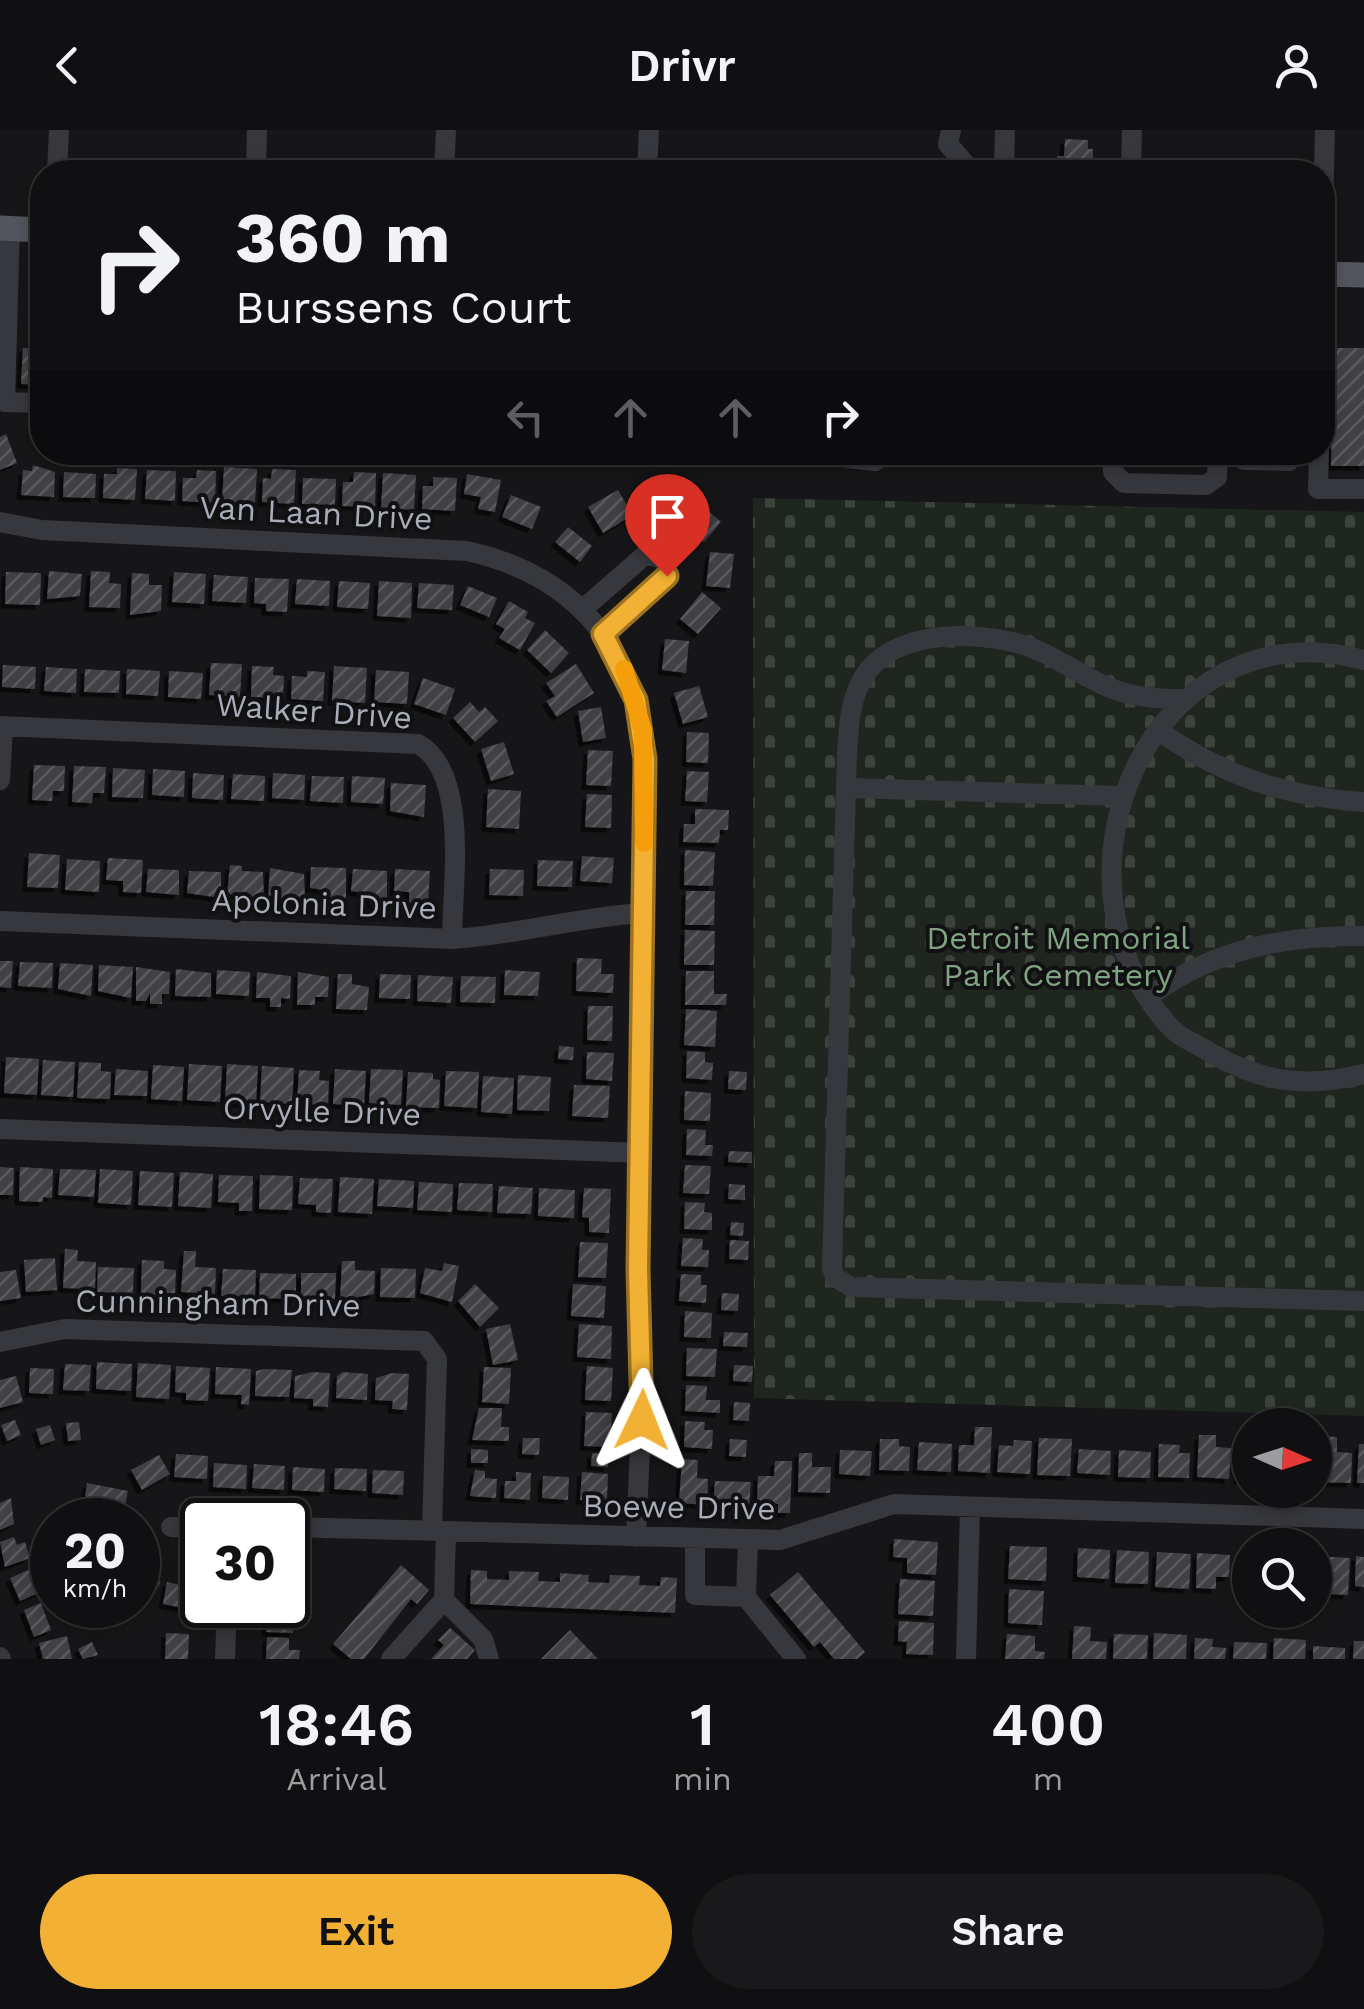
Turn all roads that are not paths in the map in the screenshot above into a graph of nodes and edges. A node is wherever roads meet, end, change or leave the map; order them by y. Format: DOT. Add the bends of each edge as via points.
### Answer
graph roads {
  1 [pos="58,130"];
  2 [pos="257,130"];
  3 [pos="446,130"];
  4 [pos="650,130"];
  5 [pos="952,130"];
  6 [pos="1005,130"];
  7 [pos="1132,130"];
  8 [pos="1326,130"];
  9 [pos="58,160"];
  10 [pos="256,160"];
  11 [pos="445,160"];
  12 [pos="648,160"];
  13 [pos="962,160"];
  14 [pos="1004,160"];
  15 [pos="1131,160"];
  16 [pos="1325,160"];
  17 [pos="5,228"];
  18 [pos="30,229"];
  19 [pos="1335,275"];
  20 [pos="1364,276"];
  21 [pos="2,402"];
  22 [pos="30,403"];
  23 [pos="1113,465"];
  24 [pos="1217,465"];
  25 [pos="1319,465"];
  26 [pos="1364,489"];
  27 [pos="0,522"];
  28 [pos="583,609"];
  29 [pos="603,634"];
  30 [pos="1364,660"];
  31 [pos="1181,699"];
  32 [pos="1,726"];
  33 [pos="1159,731"];
  34 [pos="0,780"];
  35 [pos="848,788"];
  36 [pos="1121,796"];
  37 [pos="1364,802"];
  38 [pos="643,913"];
  39 [pos="0,921"];
  40 [pos="1364,936"];
  41 [pos="452,939"];
  42 [pos="1150,996"];
  43 [pos="1364,1074"];
  44 [pos="0,1129"];
  45 [pos="641,1153"];
  46 [pos="1364,1301"];
  47 [pos="0,1342"];
  48 [pos="970,1507"];
  49 [pos="1364,1519"];
  50 [pos="172,1526"];
  51 [pos="180,1526"];
  52 [pos="310,1528"];
  53 [pos="438,1531"];
  54 [pos="636,1538"];
  55 [pos="695,1539"];
  56 [pos="748,1540"];
  57 [pos="746,1597"];
  58 [pos="444,1600"];
  59 [pos="227,1628"];
  60 [pos="226,1659"];
  61 [pos="392,1659"];
  62 [pos="489,1659"];
  63 [pos="796,1659"];
  64 [pos="966,1659"];
  1 -- 9 [label="street"];
  2 -- 10 [label="street"];
  3 -- 11 [label="street"];
  4 -- 12 [label="street"];
  5 -- 13 [label="street" via="948,144"];
  6 -- 14 [label="street"];
  7 -- 15 [label="street"];
  8 -- 16 [label="street"];
  17 -- 18 [label="main road"];
  17 -- 21 [label="street"];
  19 -- 20 [label="main road"];
  21 -- 22 [label="street"];
  23 -- 24 [label="street" via="1124,482 1206,485 1217,476"];
  25 -- 26 [label="street" via="1318,489"];
  27 -- 28 [label="street, Van Laan Drive" via="42,530 467,551 521,565"];
  28 -- 29 [label="street, Van Laan Drive"];
  28 -- 29 [label="street" via="646,554 664,560 667,576"];
  29 -- 38 [label="street, Van Laan Drive" via="623,666 643,730"];
  30 -- 31 [label="street" via="1269,656"];
  31 -- 33 [label="street"];
  31 -- 35 [label="street" via="1112,689 1060,660 996,638 905,644 860,682 850,714"];
  32 -- 34 [label="street"];
  32 -- 41 [label="street, Walker Drive" via="418,744 438,759 450,791"];
  33 -- 36 [label="street"];
  33 -- 37 [label="street" via="1263,786"];
  35 -- 36 [label="street"];
  35 -- 46 [label="street" via="836,1278 851,1287"];
  36 -- 42 [label="street" via="1110,856 1112,894 1119,933"];
  38 -- 41 [label="street, Apolonia Drive" via="566,918"];
  38 -- 45 [label="street, Van Laan Drive"];
  39 -- 41 [label="street, Apolonia Drive"];
  40 -- 42 [label="street" via="1262,944 1198,966"];
  42 -- 43 [label="street" via="1174,1031 1270,1080 1301,1084"];
  44 -- 45 [label="street, Orvylle Drive"];
  45 -- 54 [label="street, Van Laan Drive" via="644,1381"];
  47 -- 53 [label="street, Cunningham Drive" via="66,1328 424,1341 433,1349 438,1384"];
  48 -- 49 [label="street, Boewe Drive"];
  48 -- 56 [label="street, Boewe Drive" via="894,1504 798,1537"];
  48 -- 64 [label="street"];
  50 -- 51 [label="street"];
  52 -- 53 [label="street, Boewe Drive"];
  53 -- 54 [label="street, Boewe Drive"];
  53 -- 58 [label="street"];
  54 -- 55 [label="street, Boewe Drive"];
  55 -- 56 [label="street, Boewe Drive"];
  55 -- 57 [label="street" via="695,1596"];
  56 -- 57 [label="street"];
  57 -- 63 [label="street"];
  58 -- 61 [label="street"];
  58 -- 62 [label="street" via="483,1639"];
  59 -- 60 [label="street"];
}
